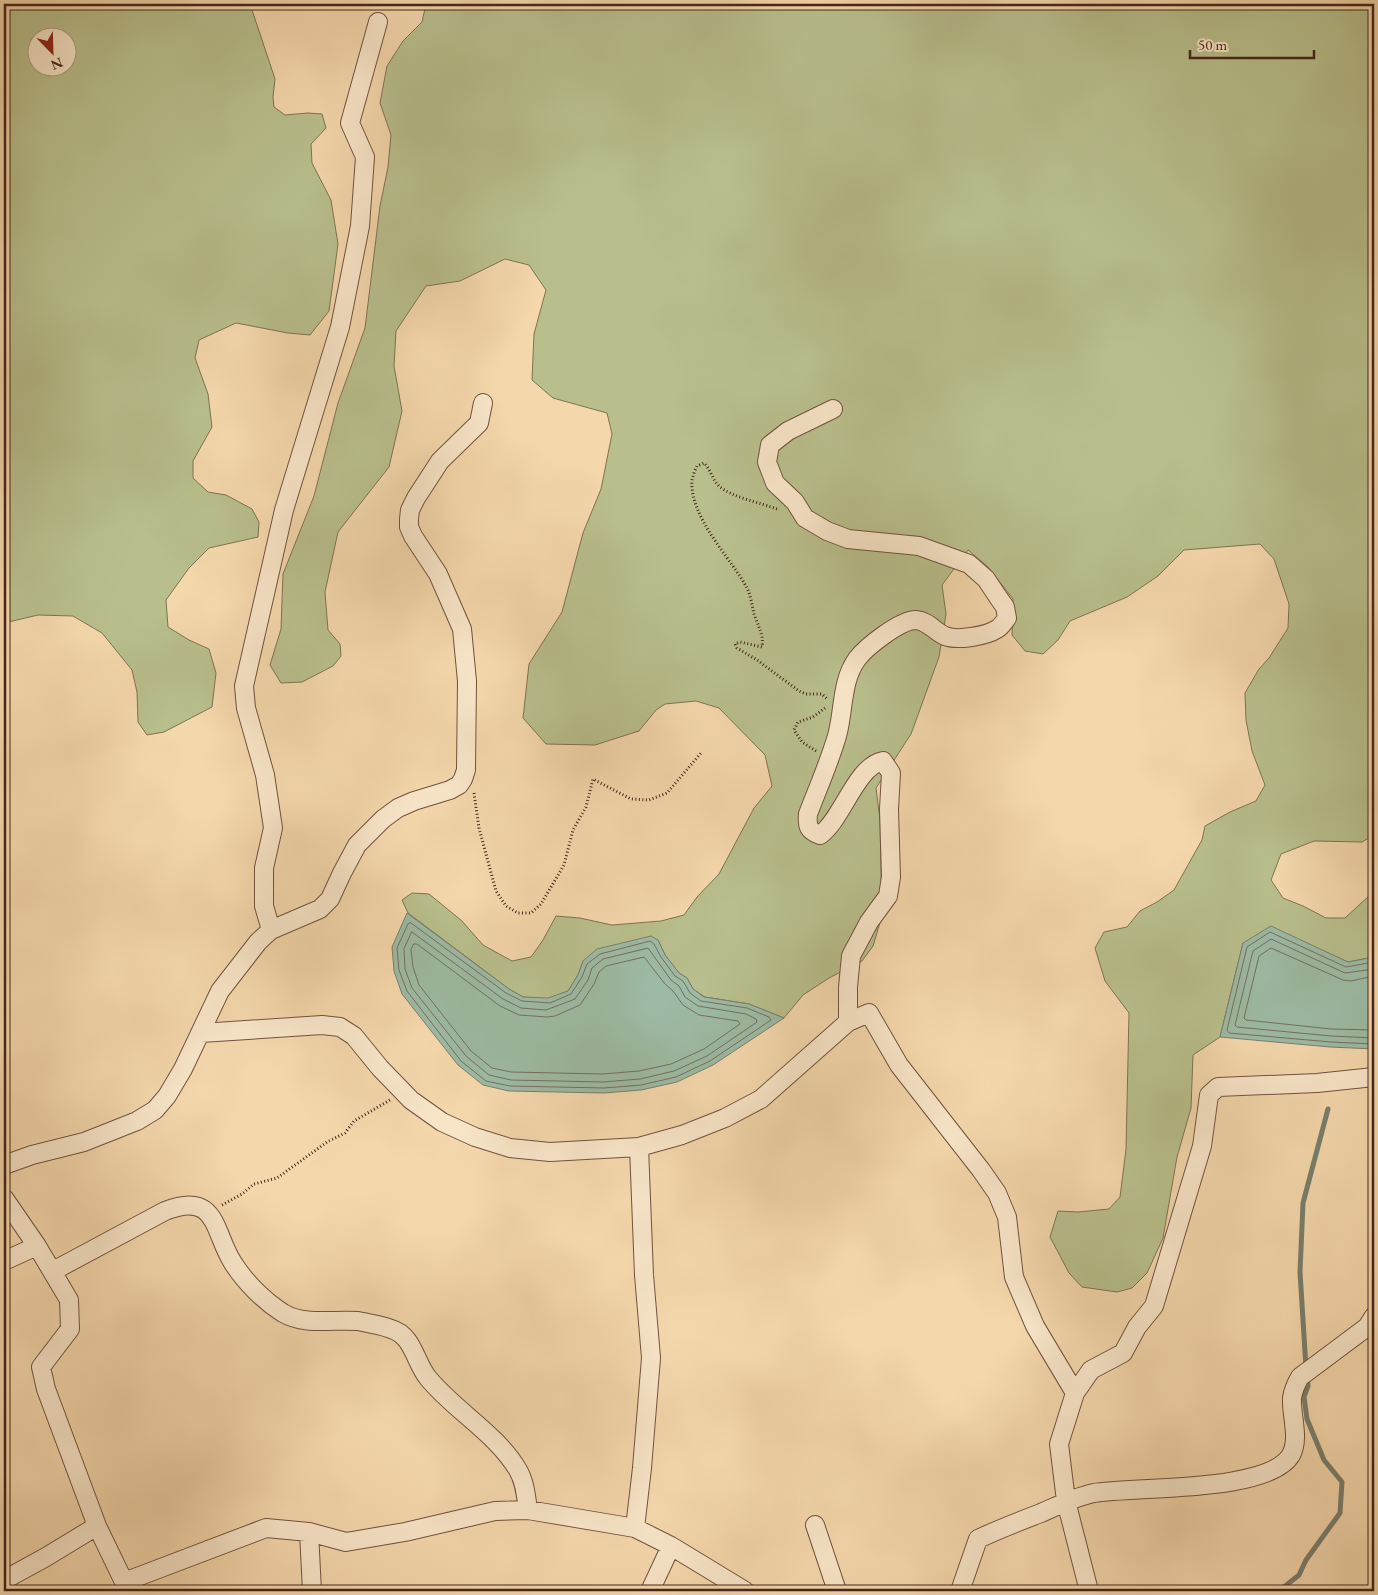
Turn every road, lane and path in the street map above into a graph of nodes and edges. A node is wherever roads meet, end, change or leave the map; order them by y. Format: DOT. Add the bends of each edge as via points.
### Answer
graph roads {
  1 [pos="378,22"];
  2 [pos="483,403"];
  3 [pos="834,409"];
  4 [pos="778,509"];
  5 [pos="701,752"];
  6 [pos="831,756"];
  7 [pos="463,778"];
  8 [pos="271,930"];
  9 [pos="848,1022"];
  10 [pos="201,1033"];
  11 [pos="1374,1077"];
  12 [pos="404,1092"];
  13 [pos="639,1147"];
  14 [pos="4,1165"];
  15 [pos="4,1198"];
  16 [pos="209,1213"];
  17 [pos="37,1246"];
  18 [pos="4,1261"];
  19 [pos="53,1271"];
  20 [pos="1374,1316"];
  21 [pos="1076,1393"];
  22 [pos="1066,1501"];
  23 [pos="528,1510"];
  24 [pos="815,1525"];
  25 [pos="97,1526"];
  26 [pos="635,1528"];
  27 [pos="309,1532"];
  28 [pos="671,1546"];
  29 [pos="4,1580"];
  30 [pos="125,1587"];
  31 [pos="312,1591"];
  32 [pos="650,1591"];
  33 [pos="745,1591"];
  34 [pos="837,1591"];
  35 [pos="960,1591"];
  36 [pos="1089,1591"];
  1 -- 8 [label="street" via="350,123 365,157 360,226 340,327 284,510 244,686 246,708 265,775 273,828 264,868 264,906"];
  2 -- 7 [label="street" via="480,423 440,461 416,498 409,519 413,536 438,574 462,629 467,681 466,770"];
  3 -- 6 [label="street" via="788,431 770,445 767,462 775,483 795,502 805,518 827,532 848,539 919,546 969,564 986,579 1005,608 1006,618 998,628 985,635 960,638 946,636 925,622 904,622 871,645 849,671"];
  4 -- 6 [label="path" via="730,493 715,482 704,463 697,466 692,479 693,496 715,540 748,590 763,638 762,647 740,642 735,644 799,691 822,694 827,700 825,708 798,722 794,730 812,750"];
  5 -- 7 [label="path" via="667,794 648,800 631,799 593,779 564,864 541,904 531,913 518,913 506,906 496,891 479,828 474,787"];
  6 -- 9 [label="street" via="808,814 807,824 812,832 820,835 829,829 865,773 876,762 884,761 891,773 888,809 891,877 888,896 868,922 851,956"];
  7 -- 8 [label="street" via="450,790 414,800 384,819 357,845 330,899 320,909"];
  8 -- 10 [label="street" via="220,990"];
  9 -- 13 [label="street" via="762,1099 682,1135"];
  9 -- 21 [label="street" via="870,1013 899,1065 997,1193 1007,1216 1014,1277 1035,1326"];
  10 -- 12 [label="street" via="322,1025 340,1027 354,1036"];
  10 -- 14 [label="street" via="171,1089 155,1110 137,1121 84,1142"];
  11 -- 21 [label="street" via="1316,1083 1218,1086 1210,1095 1202,1146 1154,1306 1137,1326 1123,1353 1092,1370"];
  12 -- 13 [label="street" via="442,1122 475,1138 510,1148 550,1152"];
  12 -- 16 [label="path" via="354,1121 345,1133 277,1178 254,1184"];
  13 -- 26 [label="street" via="651,1358"];
  15 -- 17 [label="street"];
  16 -- 19 [label="street" via="199,1207 175,1206"];
  16 -- 23 [label="street" via="216,1222 231,1261 263,1297 283,1312 297,1319 358,1322 403,1334 428,1378 506,1453 519,1471 526,1490"];
  17 -- 18 [label="street"];
  17 -- 19 [label="street"];
  19 -- 25 [label="street" via="69,1300 70,1329 41,1367 46,1389"];
  20 -- 22 [label="street" via="1367,1326 1305,1373 1294,1389 1294,1442 1290,1455 1281,1465 1246,1479 1221,1484 1094,1493"];
  21 -- 22 [label="street" via="1059,1444"];
  22 -- 35 [label="street" via="978,1539"];
  22 -- 36 [label="street"];
  23 -- 26 [label="street"];
  23 -- 27 [label="street" via="495,1511 346,1542"];
  24 -- 34 [label="street"];
  25 -- 29 [label="street"];
  25 -- 30 [label="street"];
  26 -- 28 [label="street"];
  27 -- 30 [label="street" via="266,1528"];
  27 -- 31 [label="street"];
  28 -- 32 [label="street"];
  28 -- 33 [label="street"];
}
